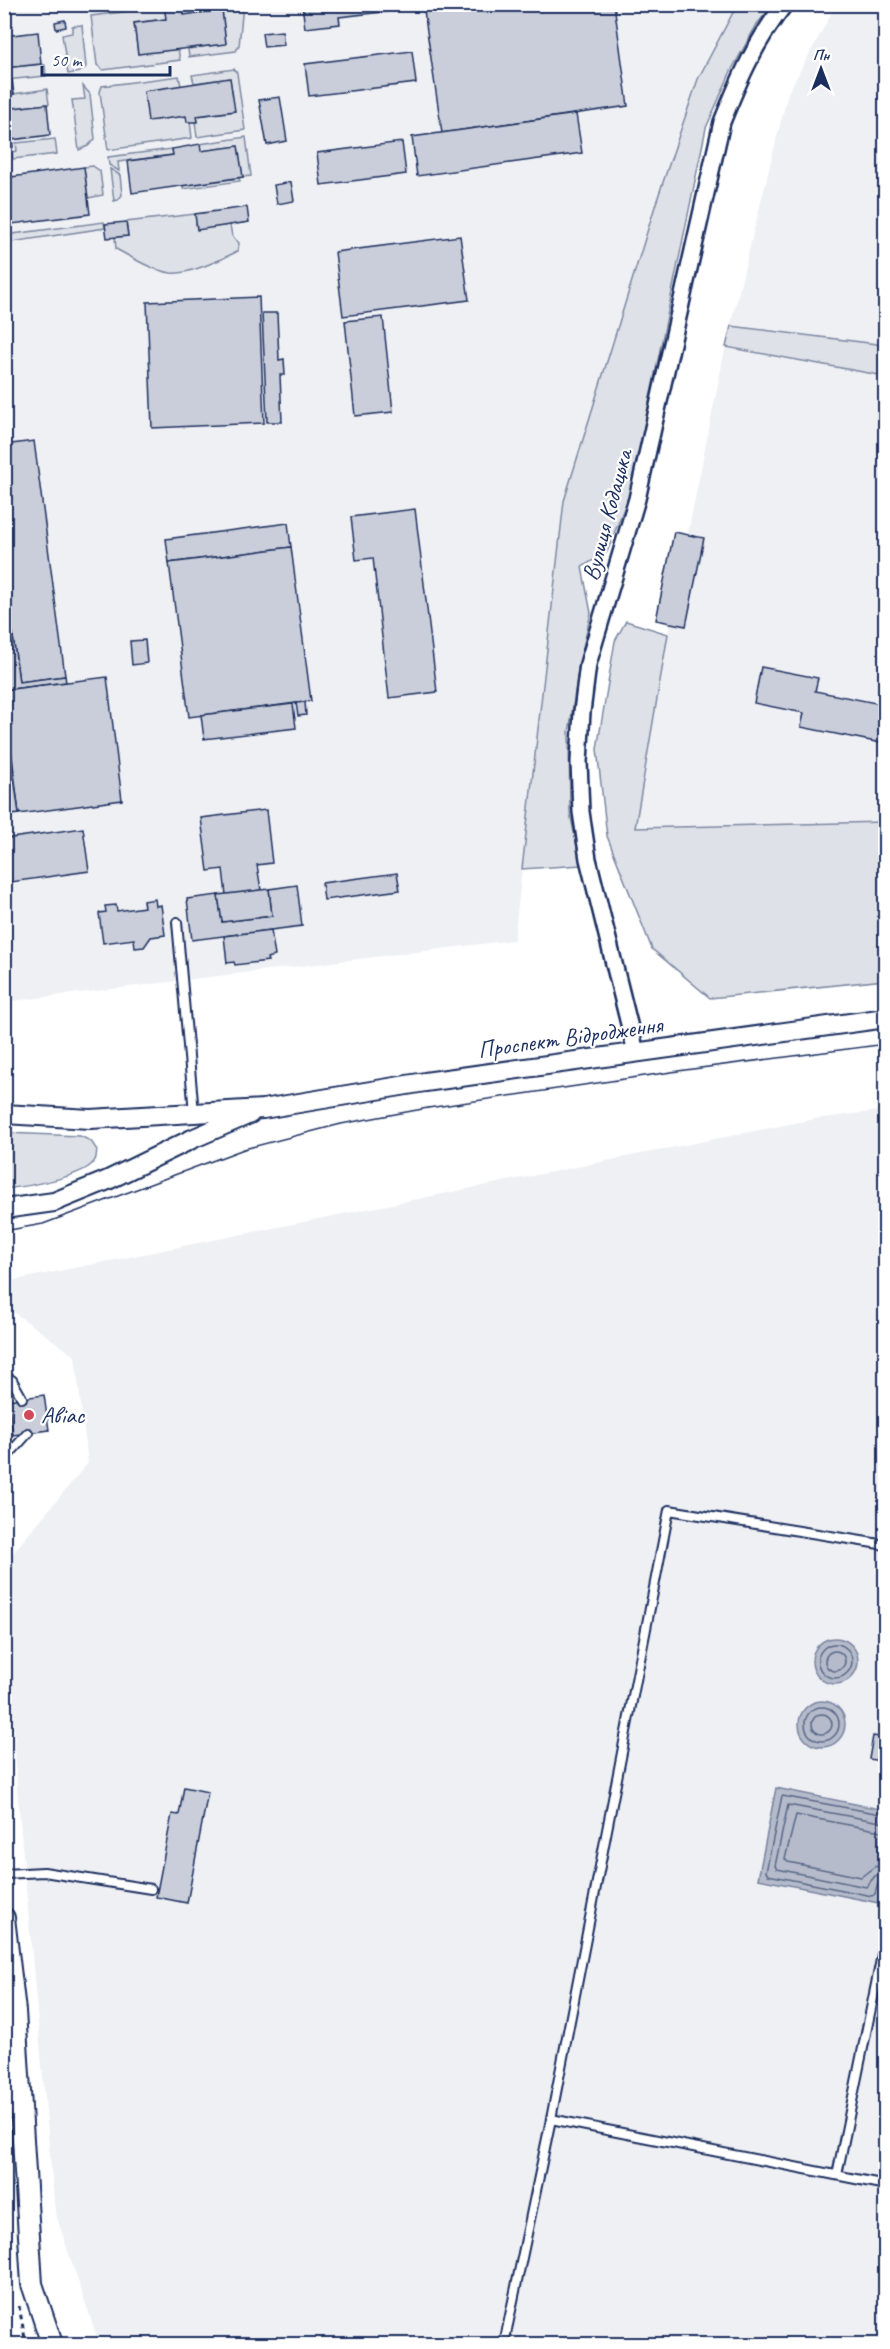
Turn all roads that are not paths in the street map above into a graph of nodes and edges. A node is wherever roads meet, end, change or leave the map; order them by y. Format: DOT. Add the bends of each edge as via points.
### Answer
graph roads {
  1 [pos="785,4"];
  2 [pos="177,922"];
  3 [pos="885,1018"];
  4 [pos="636,1052"];
  5 [pos="263,1109"];
  6 [pos="194,1113"];
  7 [pos="4,1114"];
  8 [pos="4,1209"];
  9 [pos="4,1377"];
  10 [pos="22,1398"];
  11 [pos="28,1433"];
  12 [pos="4,1460"];
  13 [pos="885,1545"];
  14 [pos="4,1874"];
  15 [pos="151,1889"];
  16 [pos="4,1918"];
  17 [pos="885,1935"];
  18 [pos="551,2119"];
  19 [pos="837,2175"];
  20 [pos="885,2185"];
  21 [pos="52,2344"];
  22 [pos="504,2344"];
  1 -- 4 [label="street, Вулиця Кодацька" via="742,72 722,122 637,499 588,664 579,762 581,812 588,859"];
  2 -- 6 [label="lane"];
  3 -- 4 [label="street, Проспект Відродження"];
  4 -- 5 [label="street, Проспект Відродження"];
  5 -- 6 [label="street, Проспект Відродження"];
  5 -- 8 [label="street, Проспект Відродження" via="54,1202"];
  6 -- 7 [label="street, Проспект Відродження" via="90,1119"];
  9 -- 10 [label="lane" via="12,1380"];
  11 -- 12 [label="lane"];
  13 -- 18 [label="lane" via="669,1510"];
  14 -- 15 [label="lane" via="44,1872"];
  16 -- 21 [label="main road" via="15,2011 32,2284"];
  17 -- 19 [label="lane"];
  18 -- 19 [label="lane"];
  18 -- 22 [label="lane"];
  19 -- 20 [label="lane"];
}
